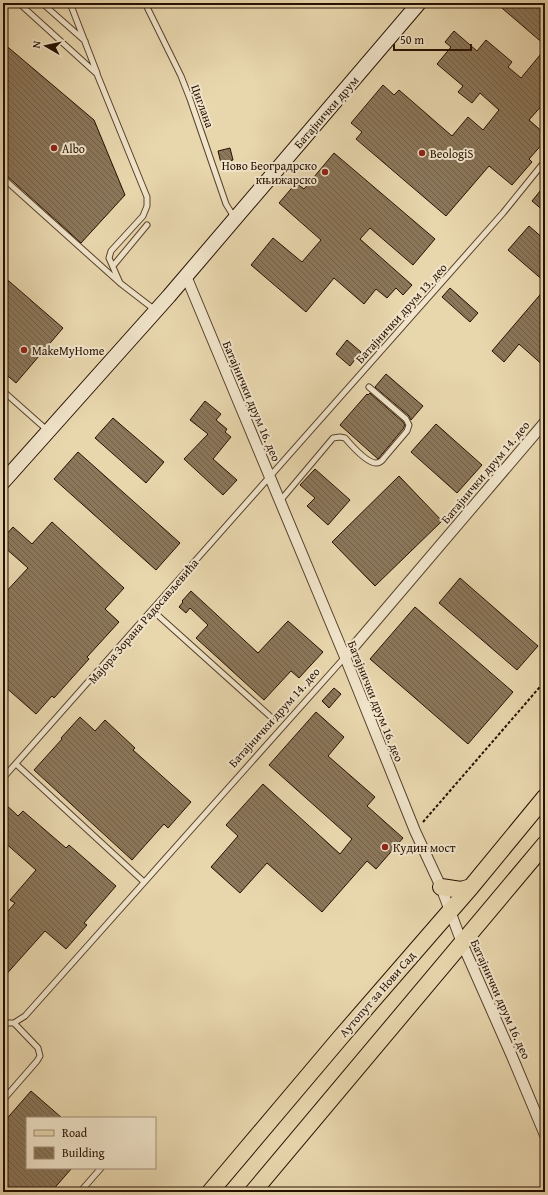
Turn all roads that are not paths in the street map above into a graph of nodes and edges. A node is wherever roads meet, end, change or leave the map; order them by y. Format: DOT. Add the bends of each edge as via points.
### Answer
graph roads {
  1 [pos="16,3"];
  2 [pos="42,3"];
  3 [pos="70,3"];
  4 [pos="145,3"];
  5 [pos="419,3"];
  6 [pos="85,42"];
  7 [pos="97,74"];
  8 [pos="545,162"];
  9 [pos="3,178"];
  10 [pos="235,218"];
  11 [pos="147,225"];
  12 [pos="113,266"];
  13 [pos="186,276"];
  14 [pos="120,284"];
  15 [pos="155,311"];
  16 [pos="369,387"];
  17 [pos="3,391"];
  18 [pos="545,422"];
  19 [pos="48,431"];
  20 [pos="269,477"];
  21 [pos="3,482"];
  22 [pos="280,502"];
  23 [pos="152,610"];
  24 [pos="345,657"];
  25 [pos="271,717"];
  26 [pos="16,764"];
  27 [pos="3,778"];
  28 [pos="545,797"];
  29 [pos="545,844"];
  30 [pos="144,882"];
  31 [pos="440,887"];
  32 [pos="471,887"];
  33 [pos="450,910"];
  34 [pos="462,943"];
  35 [pos="3,1019"];
  36 [pos="14,1023"];
  37 [pos="3,1100"];
  38 [pos="545,1135"];
  39 [pos="100,1169"];
  40 [pos="80,1192"];
  41 [pos="210,1192"];
  42 [pos="253,1192"];
  1 -- 7 [label="lane"];
  2 -- 6 [label="lane"];
  3 -- 6 [label="lane"];
  4 -- 10 [label="lane, Циглана" via="183,82 226,204"];
  5 -- 10 [label="main road, Батајнички друм"];
  6 -- 7 [label="lane"];
  7 -- 12 [label="lane" via="147,197 143,216 111,251 109,258"];
  8 -- 20 [label="lane, Батајнички друм 13. део" via="503,213"];
  9 -- 14 [label="lane"];
  10 -- 13 [label="main road, Батајнички друм"];
  11 -- 12 [label="lane"];
  12 -- 14 [label="lane"];
  13 -- 15 [label="main road"];
  13 -- 20 [label="street, Батајнички друм 16. део"];
  14 -- 15 [label="lane"];
  15 -- 19 [label="main road"];
  16 -- 22 [label="lane" via="406,418 409,425 407,431 382,461 375,463 369,461 345,438 333,438"];
  17 -- 19 [label="lane"];
  18 -- 24 [label="street, Батајнички друм 14. део"];
  19 -- 21 [label="main road"];
  20 -- 22 [label="street, Батајнички друм 16. део"];
  20 -- 23 [label="lane, Мајора Зорана Радосављевића"];
  22 -- 24 [label="street, Батајнички друм 16. део"];
  23 -- 25 [label="lane"];
  23 -- 26 [label="lane, Мајора Зорана Радосављевића"];
  24 -- 30 [label="lane, Батајнички друм 14. део"];
  24 -- 31 [label="street, Батајнички друм 16. део"];
  26 -- 27 [label="lane, Мајора Зорана Радосављевића"];
  26 -- 30 [label="lane"];
  28 -- 32 [label="main road, Аутопут за Нови Сад"];
  29 -- 34 [label="main road"];
  30 -- 36 [label="lane, Батајнички друм 14. део" via="25,1016"];
  31 -- 32 [label="main road" via="461,890"];
  31 -- 33 [label="street, Батајнички друм 16. део"];
  32 -- 33 [label="main road, Аутопут за Нови Сад"];
  33 -- 34 [label="street, Батајнички друм 16. део"];
  33 -- 41 [label="main road, Аутопут за Нови Сад"];
  34 -- 38 [label="street, Батајнички друм 16. део"];
  34 -- 42 [label="main road"];
  35 -- 36 [label="lane"];
  36 -- 37 [label="lane" via="38,1048 40,1056"];
  39 -- 40 [label="lane"];
}
